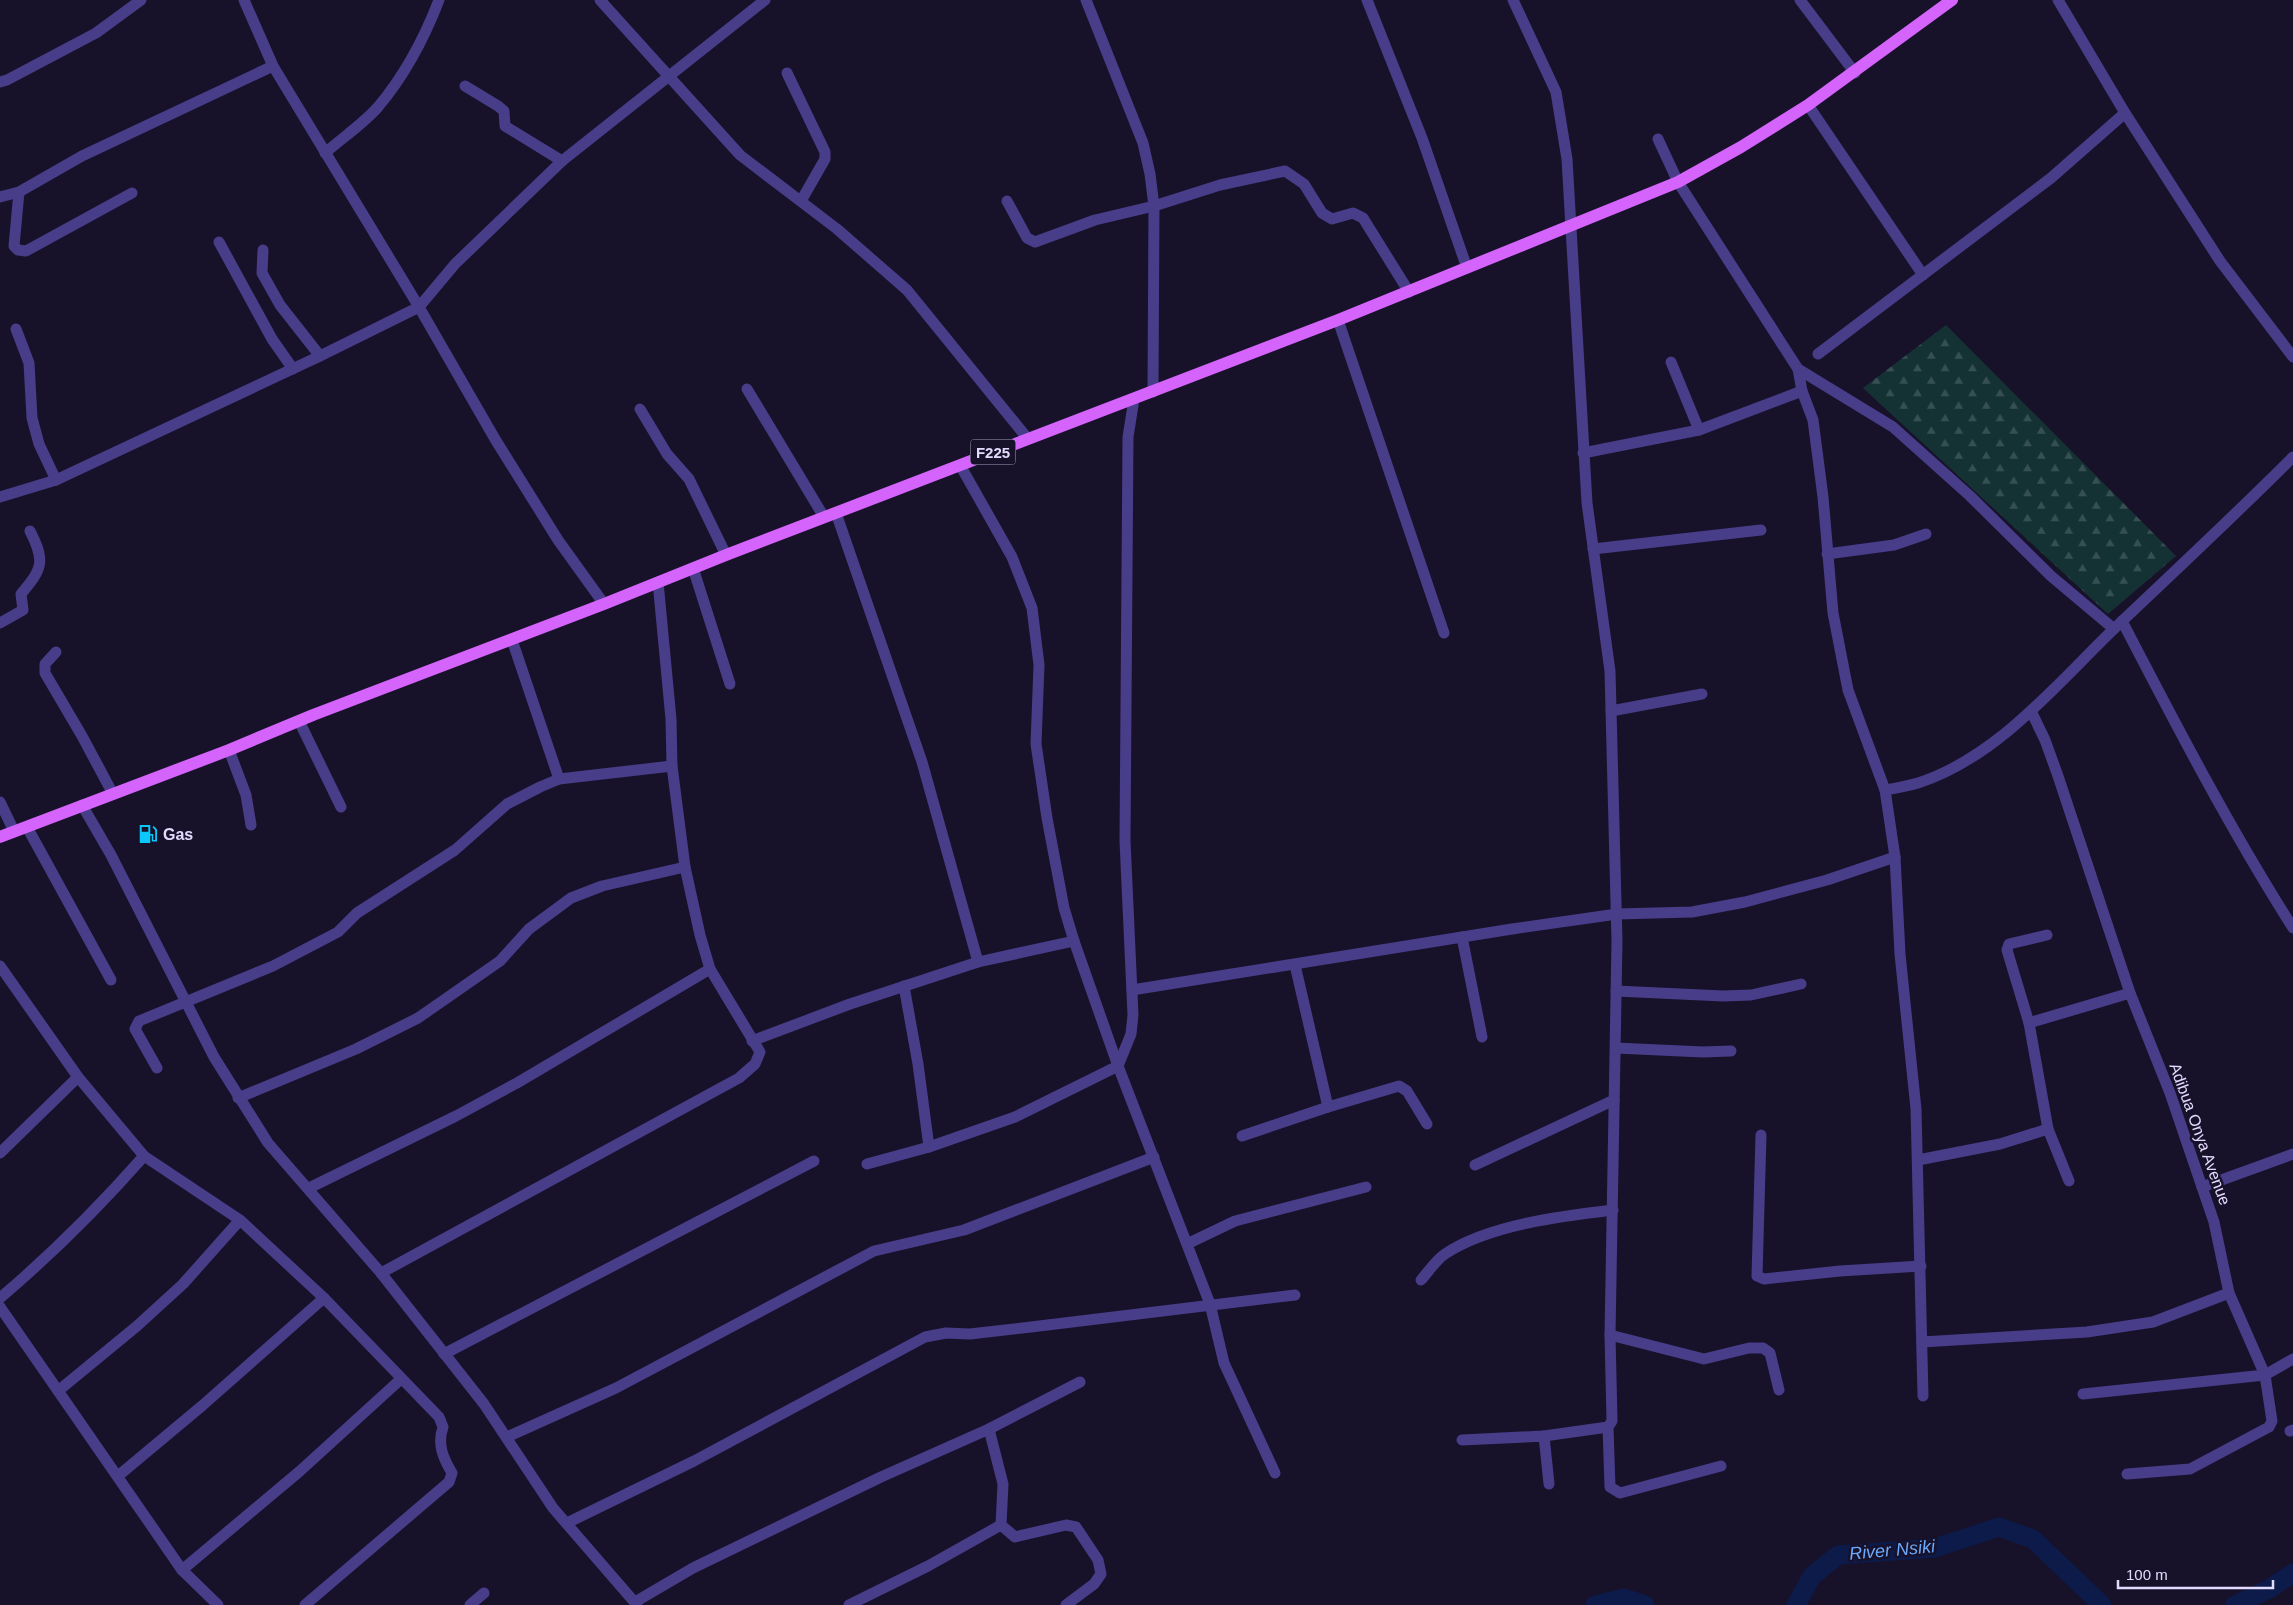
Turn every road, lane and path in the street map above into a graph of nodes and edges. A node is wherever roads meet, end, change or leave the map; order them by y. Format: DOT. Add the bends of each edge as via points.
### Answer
graph roads {
  1 [pos="141,0"];
  2 [pos="244,0"];
  3 [pos="439,0"];
  4 [pos="600,0"];
  5 [pos="765,0"];
  6 [pos="1086,0"];
  7 [pos="1367,0"];
  8 [pos="1513,0"];
  9 [pos="1800,0"];
  10 [pos="1952,0"];
  11 [pos="2058,0"];
  12 [pos="273,66"];
  13 [pos="1855,72"];
  14 [pos="787,73"];
  15 [pos="668,78"];
  16 [pos="0,82"];
  17 [pos="465,86"];
  18 [pos="1808,105"];
  19 [pos="2125,113"];
  20 [pos="1658,139"];
  21 [pos="325,153"];
  22 [pos="562,161"];
  23 [pos="1678,182"];
  24 [pos="19,192"];
  25 [pos="132,194"];
  26 [pos="0,197"];
  27 [pos="801,201"];
  28 [pos="1007,201"];
  29 [pos="1154,206"];
  30 [pos="1572,226"];
  31 [pos="219,242"];
  32 [pos="263,250"];
  33 [pos="1467,268"];
  34 [pos="1924,275"];
  35 [pos="1409,292"];
  36 [pos="419,307"];
  37 [pos="1338,320"];
  38 [pos="16,329"];
  39 [pos="1818,354"];
  40 [pos="320,356"];
  41 [pos="2293,357"];
  42 [pos="1671,362"];
  43 [pos="293,369"];
  44 [pos="1798,369"];
  45 [pos="747,389"];
  46 [pos="1802,390"];
  47 [pos="1153,392"];
  48 [pos="1134,399"];
  49 [pos="640,409"];
  50 [pos="1699,430"];
  51 [pos="1028,439"];
  52 [pos="1583,453"];
  53 [pos="2293,457"];
  54 [pos="960,465"];
  55 [pos="56,480"];
  56 [pos="0,498"];
  57 [pos="830,515"];
  58 [pos="1761,530"];
  59 [pos="30,531"];
  60 [pos="1926,534"];
  61 [pos="1593,549"];
  62 [pos="726,554"];
  63 [pos="1827,554"];
  64 [pos="693,568"];
  65 [pos="658,582"];
  66 [pos="604,604"];
  67 [pos="0,623"];
  68 [pos="2118,625"];
  69 [pos="1444,634"];
  70 [pos="512,640"];
  71 [pos="56,652"];
  72 [pos="730,684"];
  73 [pos="1702,694"];
  74 [pos="1611,711"];
  75 [pos="2031,711"];
  76 [pos="299,721"];
  77 [pos="229,750"];
  78 [pos="672,766"];
  79 [pos="559,779"];
  80 [pos="1885,790"];
  81 [pos="112,794"];
  82 [pos="0,802"];
  83 [pos="82,805"];
  84 [pos="341,808"];
  85 [pos="251,826"];
  86 [pos="27,827"];
  87 [pos="14,831"];
  88 [pos="0,837"];
  89 [pos="1895,856"];
  90 [pos="686,867"];
  91 [pos="1617,914"];
  92 [pos="2293,928"];
  93 [pos="2047,935"];
  94 [pos="1462,937"];
  95 [pos="1074,941"];
  96 [pos="978,962"];
  97 [pos="1294,965"];
  98 [pos="0,966"];
  99 [pos="710,969"];
  100 [pos="111,980"];
  101 [pos="1801,984"];
  102 [pos="904,986"];
  103 [pos="1132,990"];
  104 [pos="1616,991"];
  105 [pos="2130,993"];
  106 [pos="185,1000"];
  107 [pos="2029,1023"];
  108 [pos="1482,1038"];
  109 [pos="752,1041"];
  110 [pos="1616,1048"];
  111 [pos="1731,1051"];
  112 [pos="1118,1066"];
  113 [pos="157,1068"];
  114 [pos="78,1077"];
  115 [pos="238,1098"];
  116 [pos="1614,1100"];
  117 [pos="1328,1107"];
  118 [pos="1427,1124"];
  119 [pos="2048,1129"];
  120 [pos="1761,1135"];
  121 [pos="1242,1136"];
  122 [pos="929,1148"];
  123 [pos="0,1153"];
  124 [pos="2293,1154"];
  125 [pos="144,1156"];
  126 [pos="1154,1157"];
  127 [pos="1918,1160"];
  128 [pos="814,1161"];
  129 [pos="867,1164"];
  130 [pos="1475,1165"];
  131 [pos="2069,1181"];
  132 [pos="1366,1187"];
  133 [pos="2202,1187"];
  134 [pos="309,1188"];
  135 [pos="1613,1210"];
  136 [pos="240,1220"];
  137 [pos="1188,1244"];
  138 [pos="1921,1266"];
  139 [pos="381,1273"];
  140 [pos="1421,1280"];
  141 [pos="2229,1293"];
  142 [pos="1295,1295"];
  143 [pos="0,1298"];
  144 [pos="324,1298"];
  145 [pos="1210,1304"];
  146 [pos="0,1307"];
  147 [pos="1610,1335"];
  148 [pos="1922,1342"];
  149 [pos="444,1354"];
  150 [pos="2293,1359"];
  151 [pos="2265,1375"];
  152 [pos="401,1380"];
  153 [pos="1080,1382"];
  154 [pos="1779,1390"];
  155 [pos="58,1391"];
  156 [pos="2083,1394"];
  157 [pos="1924,1396"];
  158 [pos="1608,1427"];
  159 [pos="989,1429"];
  160 [pos="1544,1436"];
  161 [pos="507,1437"];
  162 [pos="1462,1440"];
  163 [pos="1721,1466"];
  164 [pos="1275,1473"];
  165 [pos="2127,1474"];
  166 [pos="118,1476"];
  167 [pos="1549,1484"];
  168 [pos="567,1523"];
  169 [pos="1000,1525"];
  170 [pos="182,1570"];
  171 [pos="484,1593"];
  172 [pos="636,1604"];
  173 [pos="218,1605"];
  174 [pos="305,1605"];
  175 [pos="470,1605"];
  176 [pos="849,1605"];
  177 [pos="1066,1605"];
  1 -- 16 [label="street" via="96,33"];
  2 -- 12 [label="street"];
  3 -- 21 [label="street" via="424,37 377,109"];
  4 -- 15 [label="street"];
  5 -- 15 [label="street"];
  6 -- 29 [label="street" via="1143,143"];
  7 -- 33 [label="street" via="1422,138"];
  8 -- 30 [label="street" via="1556,92 1567,159"];
  9 -- 13 [label="street"];
  10 -- 13 [label="main road, F225"];
  11 -- 19 [label="street"];
  12 -- 21 [label="street"];
  12 -- 24 [label="street" via="82,156"];
  13 -- 18 [label="main road, F225"];
  14 -- 27 [label="street" via="825,159"];
  15 -- 22 [label="street"];
  15 -- 27 [label="street" via="740,155"];
  17 -- 22 [label="street" via="504,111 505,126"];
  18 -- 23 [label="main road, F225"];
  18 -- 34 [label="street"];
  19 -- 34 [label="street" via="2051,178"];
  19 -- 41 [label="street" via="2220,261"];
  20 -- 23 [label="street"];
  21 -- 36 [label="street"];
  22 -- 36 [label="street" via="455,264"];
  23 -- 30 [label="main road, F225"];
  23 -- 44 [label="street"];
  24 -- 25 [label="street" via="14,246 26,251"];
  24 -- 26 [label="street"];
  27 -- 51 [label="street" via="874,258 907,290"];
  28 -- 29 [label="street" via="1027,238 1035,242 1095,220"];
  29 -- 35 [label="street" via="1220,185 1285,171 1304,184 1322,213 1332,219 1353,213 1363,218"];
  29 -- 47 [label="street"];
  30 -- 33 [label="main road, F225"];
  30 -- 52 [label="street"];
  31 -- 43 [label="street" via="272,339"];
  32 -- 40 [label="street" via="262,273 280,305"];
  33 -- 35 [label="main road, F225"];
  34 -- 39 [label="street"];
  35 -- 37 [label="main road, F225"];
  36 -- 40 [label="street"];
  36 -- 66 [label="street" via="495,439 558,540"];
  37 -- 47 [label="main road, F225"];
  37 -- 69 [label="street"];
  38 -- 55 [label="street" via="29,363 32,418 39,444"];
  40 -- 43 [label="street"];
  42 -- 50 [label="street"];
  43 -- 55 [label="street"];
  44 -- 46 [label="street"];
  44 -- 68 [label="street" via="1893,427 1970,496 2050,576"];
  45 -- 57 [label="street"];
  46 -- 50 [label="street"];
  46 -- 63 [label="street" via="1813,420 1819,459"];
  47 -- 48 [label="main road, F225"];
  48 -- 51 [label="main road, F225"];
  48 -- 103 [label="street" via="1128,437 1125,841"];
  49 -- 62 [label="street" via="667,454 689,480"];
  50 -- 52 [label="street"];
  51 -- 54 [label="main road, F225"];
  52 -- 61 [label="street"];
  53 -- 68 [label="street"];
  54 -- 57 [label="main road, F225"];
  54 -- 95 [label="street" via="1012,557 1032,608 1039,665 1036,744 1064,908"];
  55 -- 56 [label="street"];
  57 -- 62 [label="main road, F225"];
  57 -- 96 [label="street" via="922,762"];
  58 -- 61 [label="street"];
  59 -- 67 [label="street" via="40,550 39,567 35,579 21,594 23,610"];
  60 -- 63 [label="street" via="1894,545"];
  61 -- 74 [label="street" via="1610,671"];
  62 -- 64 [label="main road, F225"];
  63 -- 80 [label="street" via="1833,613 1848,690"];
  64 -- 65 [label="main road, F225"];
  64 -- 72 [label="street"];
  65 -- 66 [label="main road, F225"];
  65 -- 78 [label="street" via="671,719"];
  66 -- 70 [label="main road, F225"];
  68 -- 75 [label="street"];
  68 -- 92 [label="street"];
  70 -- 76 [label="main road, F225"];
  70 -- 79 [label="street"];
  71 -- 81 [label="street" via="45,664 45,673"];
  73 -- 74 [label="street"];
  74 -- 91 [label="street"];
  75 -- 80 [label="street" via="1983,749 1948,770 1918,783"];
  75 -- 105 [label="street, Adibua Onya Avenue" via="2058,776"];
  76 -- 77 [label="main road, F225"];
  76 -- 84 [label="street"];
  77 -- 81 [label="main road, F225"];
  77 -- 85 [label="street" via="246,795"];
  78 -- 79 [label="street"];
  78 -- 90 [label="street"];
  79 -- 106 [label="street" via="507,804 455,850 357,913 338,932 273,966"];
  80 -- 89 [label="street"];
  81 -- 83 [label="main road, F225"];
  82 -- 87 [label="street"];
  83 -- 86 [label="main road, F225"];
  83 -- 106 [label="street"];
  86 -- 87 [label="main road, F225"];
  86 -- 100 [label="street"];
  87 -- 88 [label="main road, F225"];
  89 -- 91 [label="street" via="1827,880 1745,902 1692,912"];
  89 -- 127 [label="street"];
  90 -- 99 [label="street"];
  90 -- 115 [label="street" via="602,886 571,898 529,929 500,961 418,1018 356,1049"];
  91 -- 94 [label="street"];
  91 -- 104 [label="street"];
  93 -- 107 [label="street" via="2009,944 2007,950"];
  94 -- 97 [label="street"];
  94 -- 108 [label="street"];
  95 -- 96 [label="street"];
  95 -- 112 [label="street"];
  96 -- 102 [label="street"];
  97 -- 103 [label="street"];
  97 -- 117 [label="street"];
  98 -- 114 [label="street"];
  99 -- 109 [label="street"];
  99 -- 134 [label="street" via="508,1088"];
  101 -- 104 [label="street" via="1751,995"];
  102 -- 109 [label="street"];
  102 -- 122 [label="street"];
  103 -- 112 [label="street" via="1131,1034"];
  104 -- 110 [label="street"];
  105 -- 107 [label="street"];
  105 -- 133 [label="street, Adibua Onya Avenue" via="2170,1093"];
  106 -- 113 [label="street" via="135,1025"];
  106 -- 115 [label="street"];
  107 -- 119 [label="street"];
  109 -- 139 [label="street" via="760,1052 755,1064 739,1078"];
  110 -- 111 [label="street"];
  110 -- 116 [label="street"];
  112 -- 122 [label="street" via="1015,1117"];
  112 -- 126 [label="street"];
  114 -- 123 [label="street"];
  114 -- 125 [label="street"];
  115 -- 134 [label="street" via="268,1143"];
  116 -- 130 [label="street"];
  116 -- 135 [label="street"];
  117 -- 118 [label="street" via="1399,1086 1407,1091"];
  117 -- 121 [label="street"];
  119 -- 127 [label="street" via="2000,1144"];
  119 -- 131 [label="street"];
  120 -- 138 [label="street" via="1757,1276 1764,1279"];
  122 -- 129 [label="street"];
  124 -- 133 [label="street"];
  125 -- 136 [label="street"];
  125 -- 143 [label="street" via="53,1252"];
  126 -- 137 [label="street"];
  126 -- 161 [label="street" via="964,1230 874,1250 616,1388"];
  127 -- 138 [label="street"];
  128 -- 149 [label="street"];
  132 -- 137 [label="street" via="1235,1222"];
  133 -- 141 [label="street, Adibua Onya Avenue" via="2214,1222"];
  134 -- 139 [label="street"];
  135 -- 140 [label="street" via="1556,1217 1481,1236 1444,1255"];
  135 -- 147 [label="street"];
  136 -- 144 [label="street"];
  136 -- 155 [label="street" via="177,1290"];
  137 -- 145 [label="street"];
  138 -- 148 [label="street"];
  139 -- 149 [label="street"];
  141 -- 148 [label="street" via="2152,1322 2087,1332"];
  141 -- 151 [label="street, Adibua Onya Avenue"];
  142 -- 145 [label="street"];
  144 -- 152 [label="street"];
  144 -- 166 [label="street"];
  145 -- 164 [label="street" via="1224,1363"];
  145 -- 168 [label="street" via="970,1334 946,1332 925,1337 694,1461"];
  146 -- 155 [label="street"];
  147 -- 154 [label="street" via="1704,1359 1749,1348 1763,1348 1770,1353"];
  147 -- 158 [label="street" via="1612,1421"];
  148 -- 157 [label="street"];
  149 -- 161 [label="street"];
  150 -- 151 [label="street"];
  151 -- 156 [label="street"];
  151 -- 165 [label="street, Adibua Onya Avenue" via="2272,1421 2269,1427 2190,1469"];
  152 -- 170 [label="street" via="300,1471"];
  152 -- 174 [label="street" via="439,1417 443,1427 439,1438 444,1460 452,1472 449,1482"];
  153 -- 159 [label="street"];
  155 -- 166 [label="street"];
  158 -- 160 [label="street"];
  158 -- 163 [label="street" via="1610,1487 1620,1493"];
  159 -- 169 [label="street" via="1003,1484"];
  159 -- 172 [label="street" via="733,1548"];
  160 -- 162 [label="street"];
  160 -- 167 [label="street"];
  161 -- 168 [label="street" via="553,1508"];
  166 -- 170 [label="street"];
  168 -- 172 [label="street"];
  169 -- 176 [label="street" via="928,1566"];
  169 -- 177 [label="street" via="1015,1537 1066,1525 1076,1527 1098,1560 1101,1574 1094,1584"];
  170 -- 173 [label="street"];
  171 -- 175 [label="street"];
}
